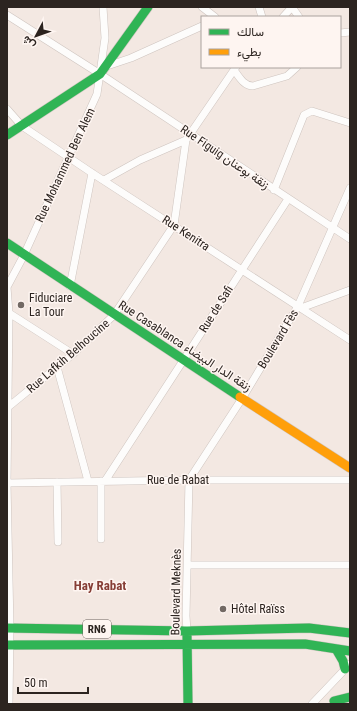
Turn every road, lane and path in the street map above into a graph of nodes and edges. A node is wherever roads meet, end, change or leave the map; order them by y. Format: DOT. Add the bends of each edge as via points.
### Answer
graph roads {
  1 [pos="103,7"];
  2 [pos="148,7"];
  3 [pos="202,7"];
  4 [pos="292,7"];
  5 [pos="7,15"];
  6 [pos="214,16"];
  7 [pos="283,16"];
  8 [pos="298,16"];
  9 [pos="201,26"];
  10 [pos="106,66"];
  11 [pos="295,68"];
  12 [pos="235,69"];
  13 [pos="100,74"];
  14 [pos="7,109"];
  15 [pos="350,123"];
  16 [pos="22,126"];
  17 [pos="7,135"];
  18 [pos="188,136"];
  19 [pos="69,157"];
  20 [pos="92,173"];
  21 [pos="104,180"];
  22 [pos="350,188"];
  23 [pos="274,190"];
  24 [pos="288,199"];
  25 [pos="174,225"];
  26 [pos="333,228"];
  27 [pos="350,239"];
  28 [pos="7,244"];
  29 [pos="24,255"];
  30 [pos="242,269"];
  31 [pos="70,286"];
  32 [pos="7,287"];
  33 [pos="350,290"];
  34 [pos="299,307"];
  35 [pos="9,313"];
  36 [pos="114,315"];
  37 [pos="350,340"];
  38 [pos="72,354"];
  39 [pos="184,360"];
  40 [pos="57,367"];
  41 [pos="243,397"];
  42 [pos="8,408"];
  43 [pos="350,468"];
  44 [pos="189,480"];
  45 [pos="350,480"];
  46 [pos="88,481"];
  47 [pos="103,481"];
  48 [pos="57,482"];
  49 [pos="7,483"];
  50 [pos="101,539"];
  51 [pos="58,542"];
  52 [pos="188,565"];
  53 [pos="350,565"];
  54 [pos="8,627"];
  55 [pos="187,631"];
  56 [pos="350,633"];
  57 [pos="8,645"];
  58 [pos="187,645"];
  59 [pos="336,649"];
  60 [pos="350,652"];
  61 [pos="347,667"];
  62 [pos="350,691"];
  63 [pos="350,697"];
  64 [pos="332,703"];
  65 [pos="9,704"];
  66 [pos="188,704"];
  67 [pos="312,704"];
  1 -- 13 [label="street, Rue Mohammed Ben Alem" via="105,38"];
  2 -- 10 [label="main road"];
  3 -- 6 [label="street"];
  4 -- 7 [label="street"];
  4 -- 8 [label="street"];
  5 -- 13 [label="street, Rue Figuig زنقة بوعنان"];
  9 -- 10 [label="street" via="131,58"];
  10 -- 13 [label="main road"];
  11 -- 12 [label="street" via="287,76 253,86 245,83"];
  12 -- 18 [label="street, Rue Lafkih Belhoucine"];
  13 -- 16 [label="main road"];
  13 -- 18 [label="street, Rue Figuig زنقة بوعنان"];
  13 -- 19 [label="street, Rue Mohammed Ben Alem" via="97,94"];
  14 -- 16 [label="street, Rue Kenitra"];
  15 -- 23 [label="street" via="312,111 304,115"];
  16 -- 17 [label="main road"];
  16 -- 19 [label="street, Rue Kenitra"];
  18 -- 21 [label="street"];
  18 -- 23 [label="street, Rue Figuig زنقة بوعنان"];
  18 -- 25 [label="street, Rue Lafkih Belhoucine"];
  19 -- 20 [label="street, Rue Kenitra"];
  19 -- 29 [label="street, Rue Mohammed Ben Alem"];
  20 -- 21 [label="street, Rue Kenitra"];
  20 -- 31 [label="street"];
  21 -- 25 [label="street, Rue Kenitra"];
  22 -- 26 [label="street, Boulevard Fès"];
  23 -- 24 [label="street, Rue Figuig زنقة بوعنان"];
  24 -- 26 [label="street, Rue Figuig زنقة بوعنان"];
  24 -- 30 [label="street, Rue de Safi"];
  25 -- 30 [label="street, Rue Kenitra"];
  25 -- 36 [label="street, Rue Lafkih Belhoucine"];
  26 -- 27 [label="street, Rue Figuig زنقة بوعنان"];
  26 -- 34 [label="street, Boulevard Fès"];
  28 -- 29 [label="main road, Rue Casablanca زنقة الدار البيضاء"];
  29 -- 31 [label="main road, Rue Casablanca زنقة الدار البيضاء"];
  29 -- 32 [label="street, Rue Mohammed Ben Alem"];
  30 -- 34 [label="street, Rue Kenitra"];
  30 -- 39 [label="street, Rue de Safi"];
  31 -- 36 [label="main road, Rue Casablanca زنقة الدار البيضاء"];
  32 -- 35 [label="street"];
  33 -- 34 [label="street"];
  34 -- 37 [label="street, Rue Kenitra"];
  34 -- 41 [label="street, Boulevard Fès"];
  35 -- 38 [label="street"];
  35 -- 42 [label="street"];
  36 -- 38 [label="street, Rue Lafkih Belhoucine"];
  36 -- 39 [label="main road, Rue Casablanca زنقة الدار البيضاء"];
  38 -- 40 [label="street, Rue Lafkih Belhoucine"];
  39 -- 41 [label="main road, Rue Casablanca زنقة الدار البيضاء"];
  39 -- 47 [label="street, Rue de Safi"];
  40 -- 42 [label="street, Rue Lafkih Belhoucine"];
  40 -- 46 [label="street"];
  41 -- 43 [label="main road, Rue Casablanca زنقة الدار البيضاء"];
  41 -- 44 [label="street, Boulevard Fès"];
  42 -- 49 [label="street"];
  44 -- 45 [label="street, Rue de Rabat"];
  44 -- 47 [label="street, Rue de Rabat"];
  44 -- 52 [label="street, Boulevard Meknès"];
  46 -- 47 [label="street, Rue de Rabat"];
  46 -- 48 [label="street, Rue de Rabat"];
  47 -- 50 [label="street"];
  48 -- 49 [label="street, Rue de Rabat"];
  48 -- 51 [label="street"];
  49 -- 54 [label="street"];
  52 -- 53 [label="street"];
  52 -- 55 [label="street, Boulevard Meknès"];
  54 -- 55 [label="main road, RN6"];
  54 -- 57 [label="street"];
  55 -- 56 [label="main road, RN6" via="309,628"];
  55 -- 58 [label="main road, Boulevard Meknès"];
  57 -- 58 [label="main road, RN6"];
  57 -- 65 [label="street"];
  58 -- 59 [label="main road, RN6" via="305,644"];
  58 -- 66 [label="main road, Boulevard Meknès"];
  59 -- 60 [label="main road, RN6"];
  59 -- 61 [label="main road"];
  61 -- 67 [label="street"];
  62 -- 64 [label="street"];
  63 -- 64 [label="main road"];
}
